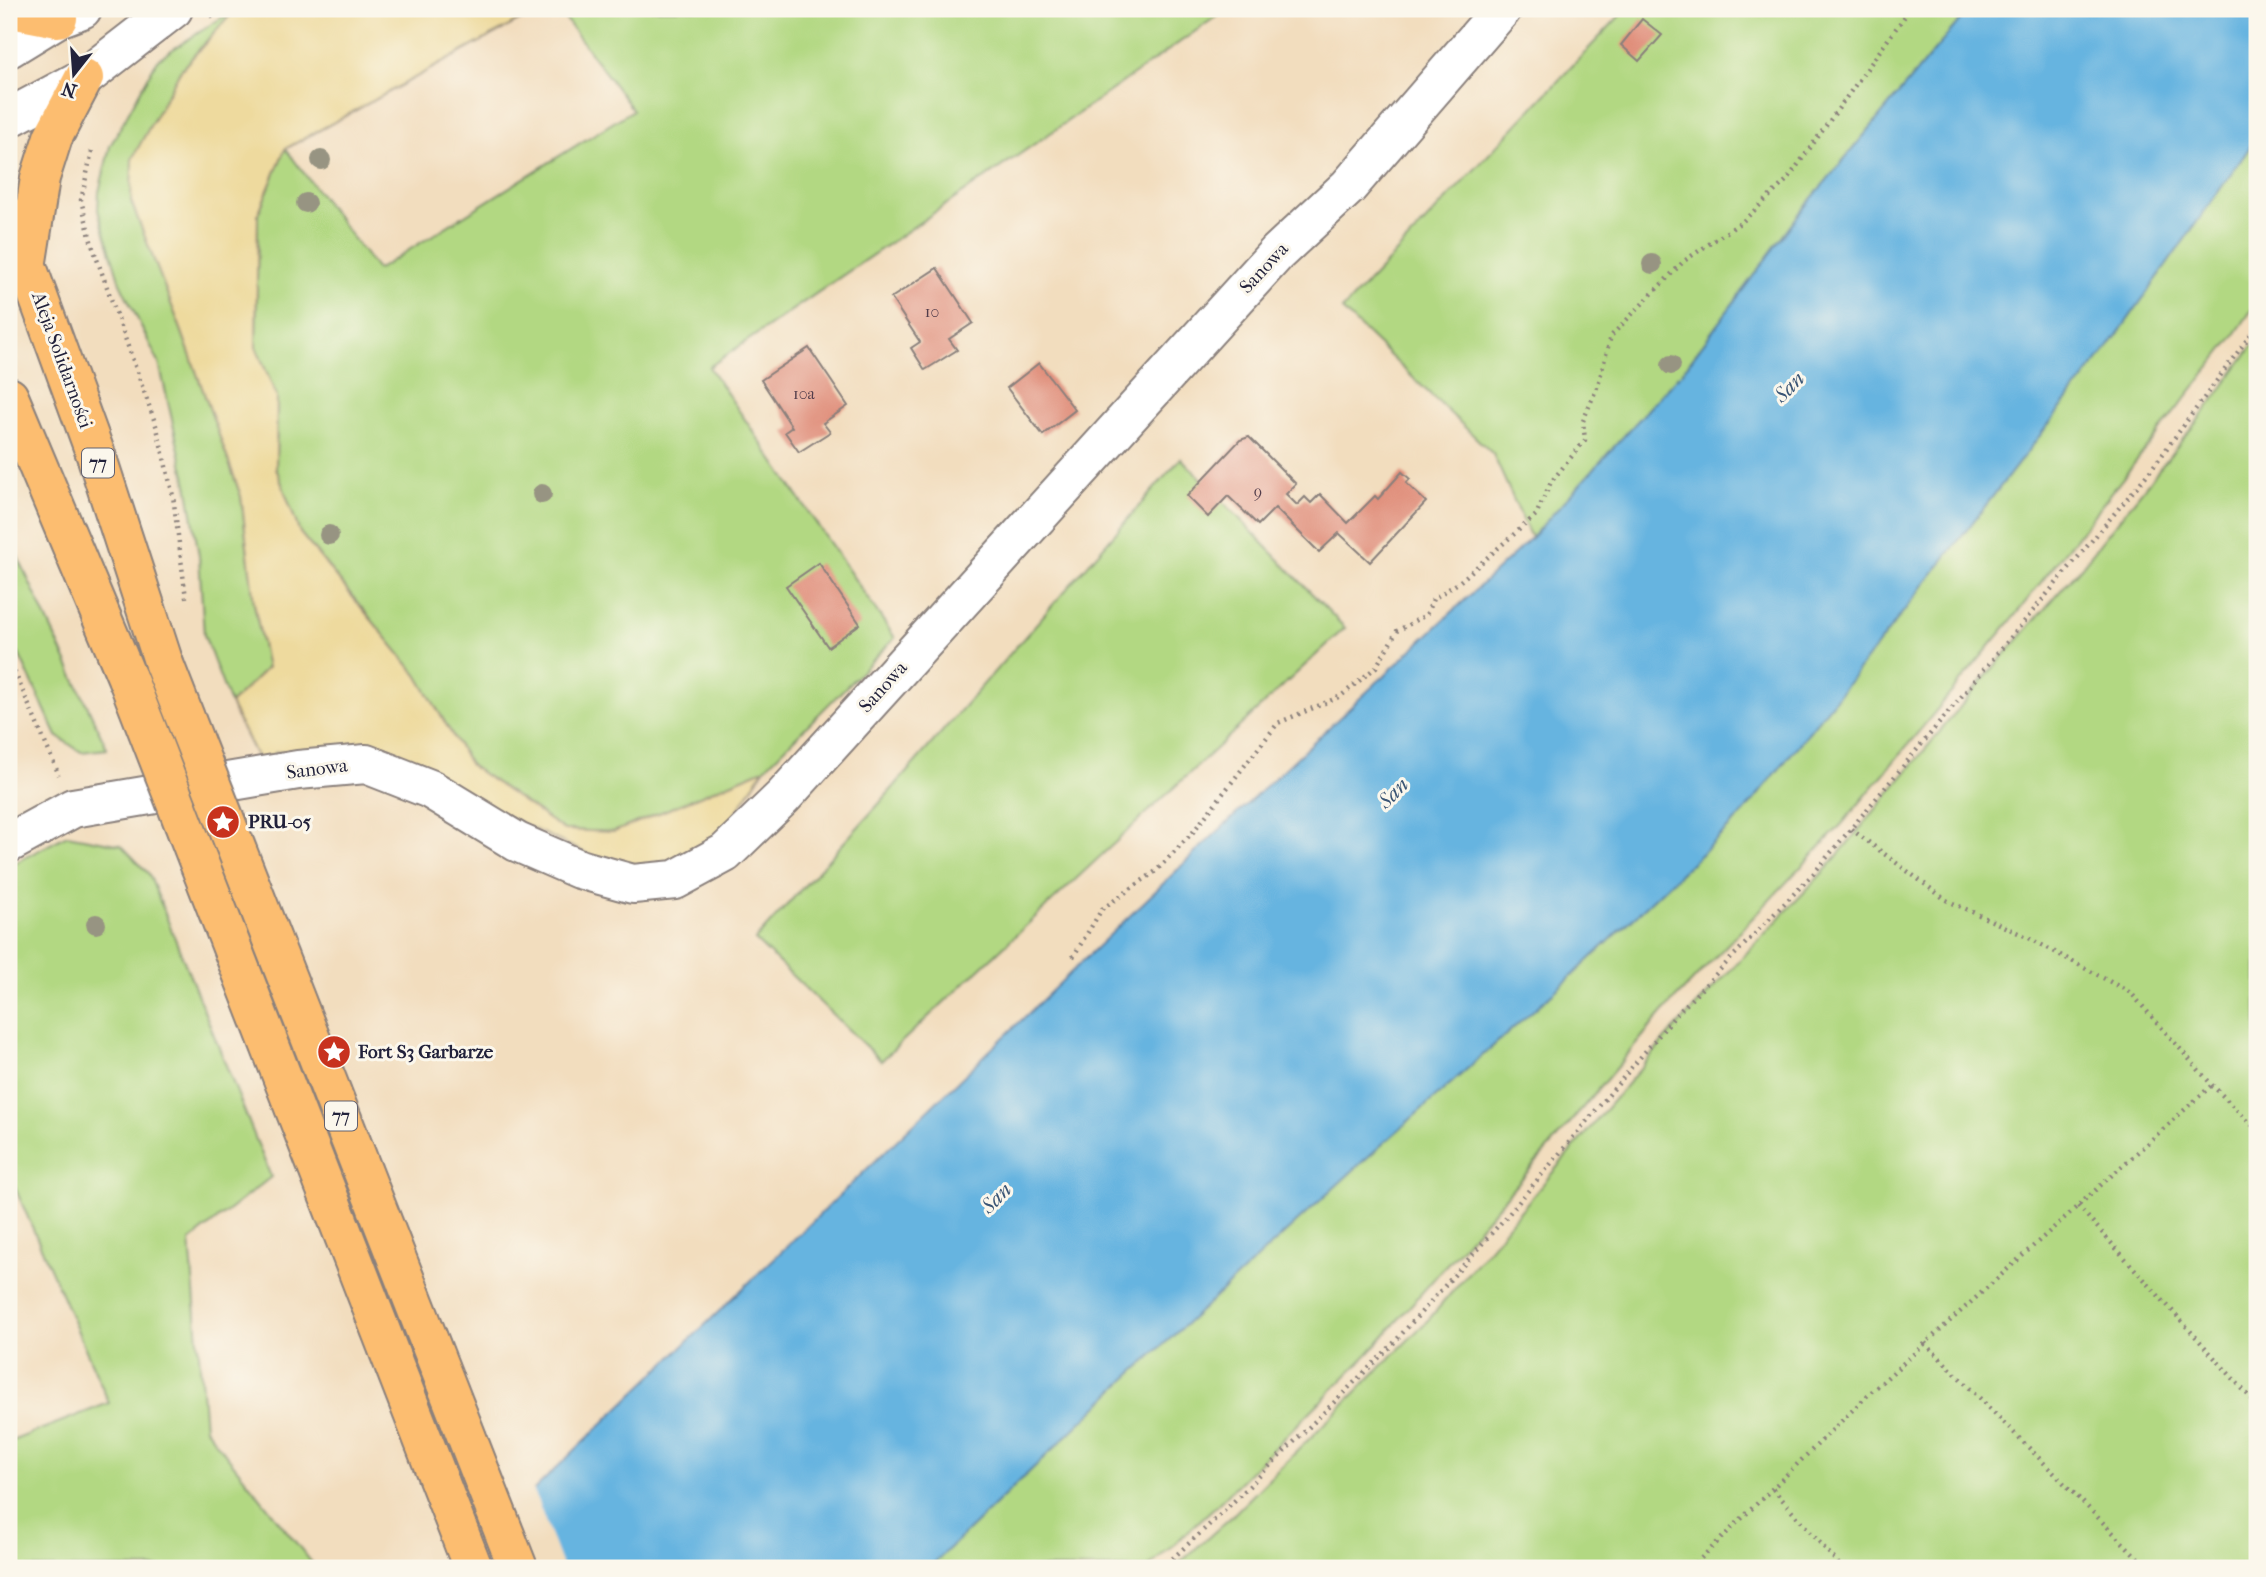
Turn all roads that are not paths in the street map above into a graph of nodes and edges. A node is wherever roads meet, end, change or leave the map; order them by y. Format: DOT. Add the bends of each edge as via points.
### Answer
graph roads {
  1 [pos="12,9"];
  2 [pos="173,9"];
  3 [pos="1502,9"];
  4 [pos="70,13"];
  5 [pos="9,48"];
  6 [pos="84,78"];
  7 [pos="9,118"];
  8 [pos="9,217"];
  9 [pos="27,263"];
  10 [pos="9,397"];
  11 [pos="9,843"];
  12 [pos="473,1568"];
  13 [pos="518,1568"];
  1 -- 4 [label="highway"];
  2 -- 6 [label="street"];
  3 -- 11 [label="street, Sanowa" via="1348,187 1277,253 783,797 725,853 676,880 633,884 579,869 517,842 430,789 366,764 298,770 73,808"];
  4 -- 5 [label="street"];
  6 -- 7 [label="street"];
  6 -- 9 [label="highway" via="53,137 40,178"];
  8 -- 9 [label="highway, Aleja Solidarności / 77"];
  9 -- 13 [label="highway, Aleja Solidarności / 77, bridge" via="164,664"];
  10 -- 12 [label="highway, 77, bridge" via="128,680"];
}
